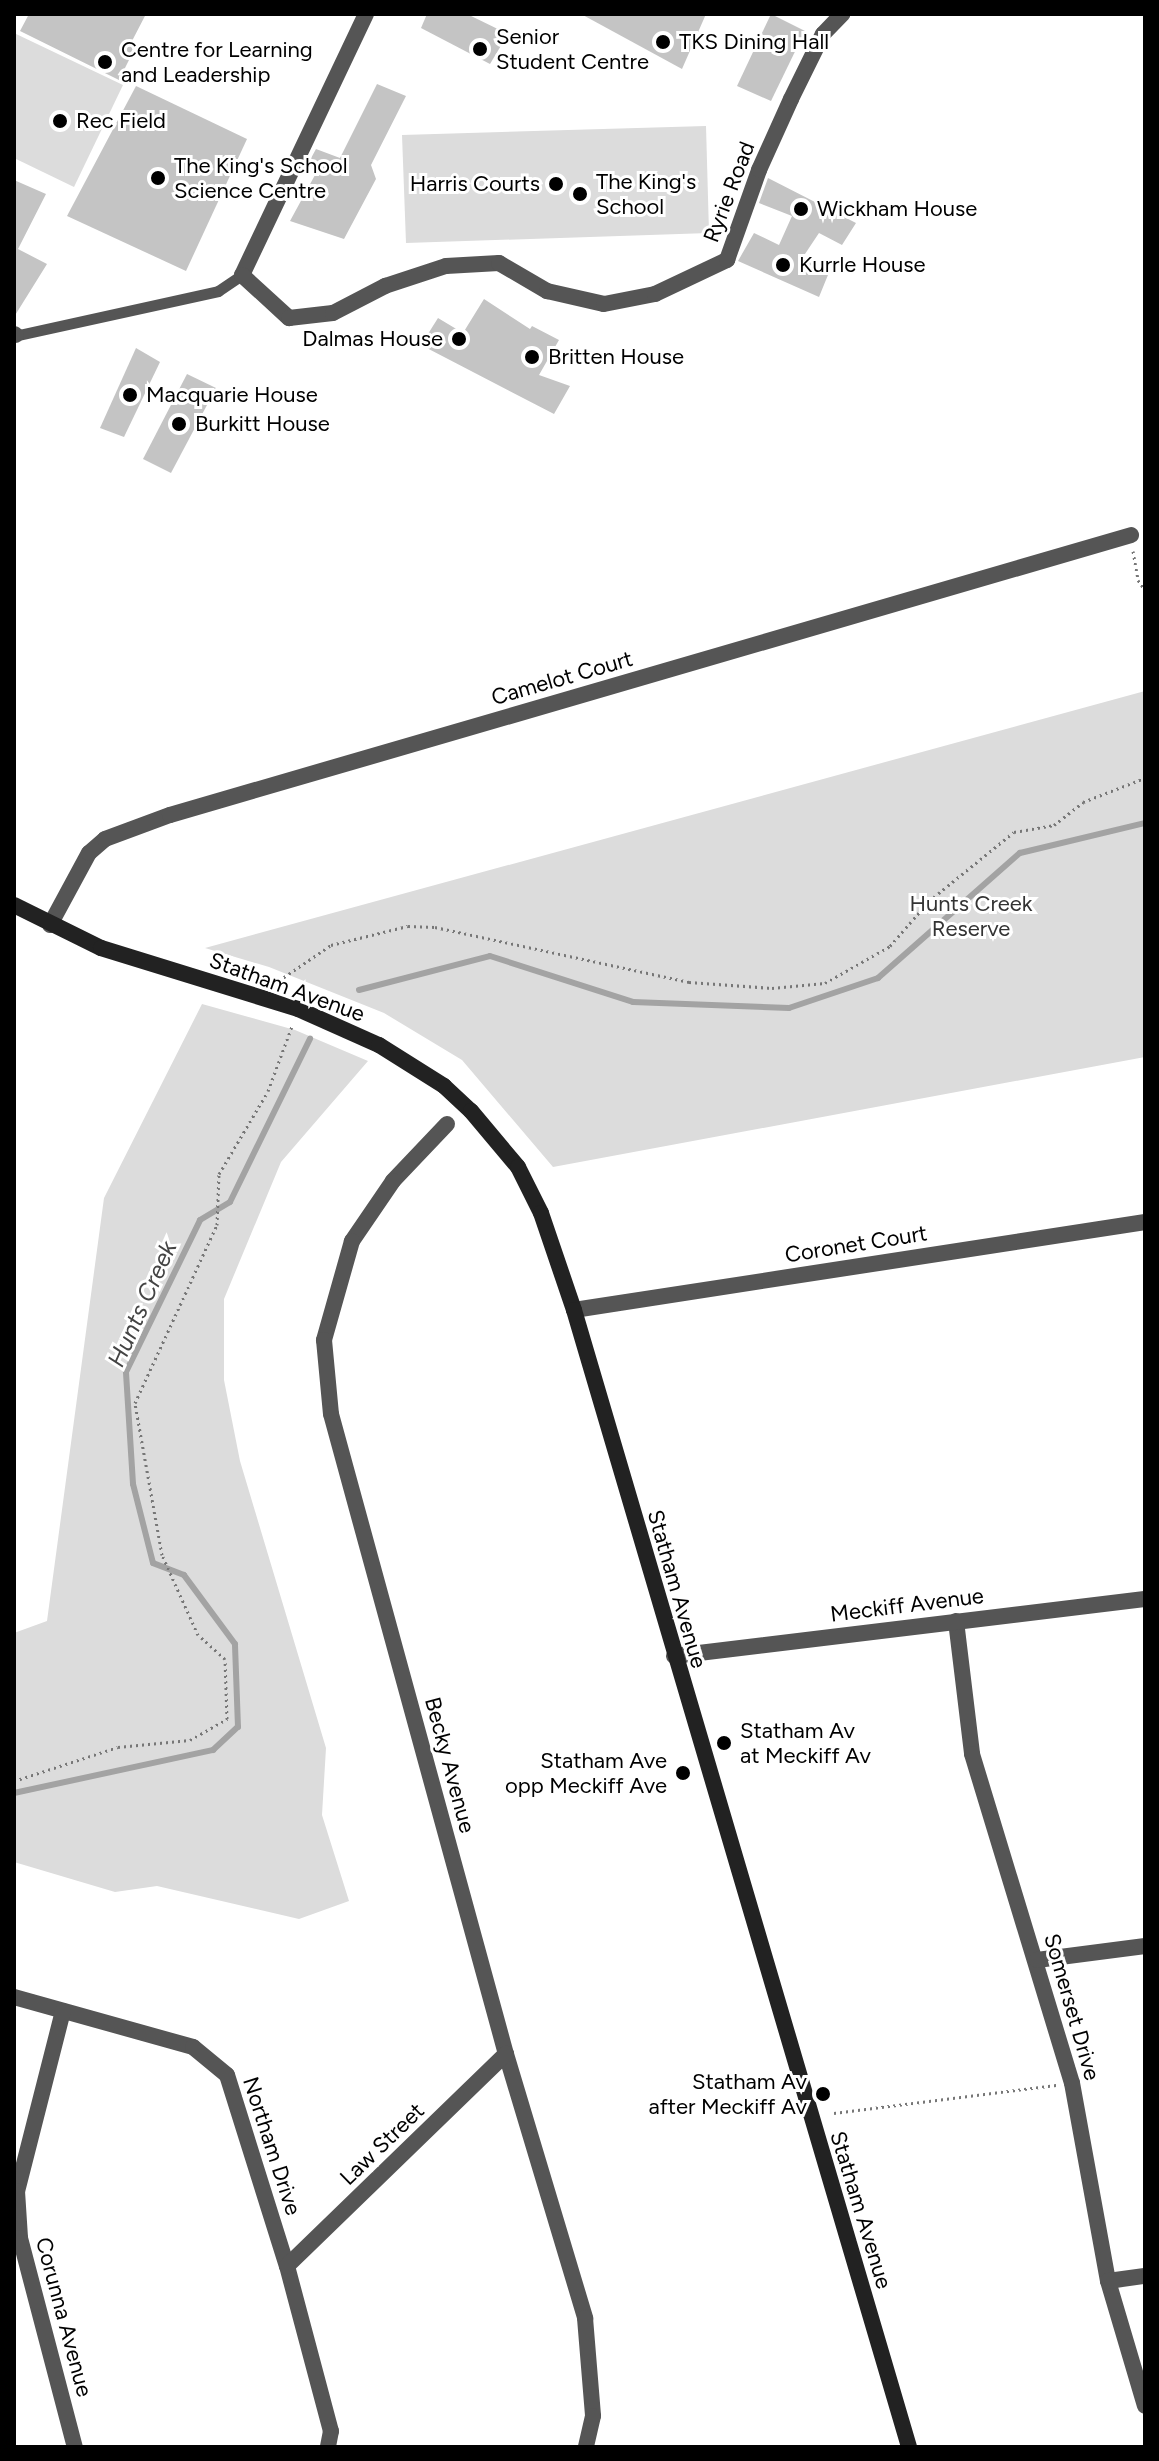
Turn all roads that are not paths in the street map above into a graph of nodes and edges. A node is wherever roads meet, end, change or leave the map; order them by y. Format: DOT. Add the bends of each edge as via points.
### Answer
graph roads {
  1 [pos="366,14"];
  2 [pos="842,14"];
  3 [pos="242,275"];
  4 [pos="15,335"];
  5 [pos="1131,535"];
  6 [pos="14,905"];
  7 [pos="50,925"];
  8 [pos="447,1124"];
  9 [pos="1145,1222"];
  10 [pos="574,1310"];
  11 [pos="1145,1599"];
  12 [pos="956,1621"];
  13 [pos="674,1656"];
  14 [pos="1145,1946"];
  15 [pos="1037,1960"];
  16 [pos="14,1997"];
  17 [pos="63,2011"];
  18 [pos="506,2054"];
  19 [pos="287,2266"];
  20 [pos="1145,2276"];
  21 [pos="1108,2281"];
  22 [pos="1145,2406"];
  23 [pos="75,2447"];
  24 [pos="328,2447"];
  25 [pos="586,2447"];
  26 [pos="909,2447"];
  1 -- 3 [label="street"];
  2 -- 3 [label="street, Ryrie Road" via="823,34 791,99 727,260 655,294 604,304 547,291 499,263 446,266 385,286 333,313 289,318"];
  3 -- 4 [label="lane" via="218,291"];
  5 -- 7 [label="street, Camelot Court" via="170,815 105,839 89,853"];
  6 -- 7 [label="main road, Statham Avenue"];
  7 -- 10 [label="main road, Statham Avenue" via="142,964 298,1009 411,1062 471,1111 518,1167 541,1213"];
  8 -- 18 [label="street, Becky Avenue" via="393,1181 352,1241 324,1340 331,1414"];
  9 -- 10 [label="street, Coronet Court"];
  10 -- 13 [label="main road, Statham Avenue"];
  11 -- 12 [label="street, Meckiff Avenue"];
  12 -- 13 [label="street, Meckiff Avenue"];
  12 -- 15 [label="street, Somerset Drive" via="972,1754"];
  13 -- 26 [label="main road, Statham Avenue"];
  14 -- 15 [label="street"];
  15 -- 21 [label="street, Somerset Drive" via="1072,2083"];
  16 -- 17 [label="street, Northam Drive"];
  17 -- 19 [label="street, Northam Drive" via="193,2047 227,2075"];
  17 -- 23 [label="street, Corunna Avenue" via="17,2191 20,2238"];
  18 -- 19 [label="street, Law Street"];
  18 -- 25 [label="street, Becky Avenue" via="585,2318 593,2416"];
  19 -- 24 [label="street, Northam Drive" via="331,2431"];
  20 -- 21 [label="street"];
  21 -- 22 [label="street, Somerset Drive"];
}
